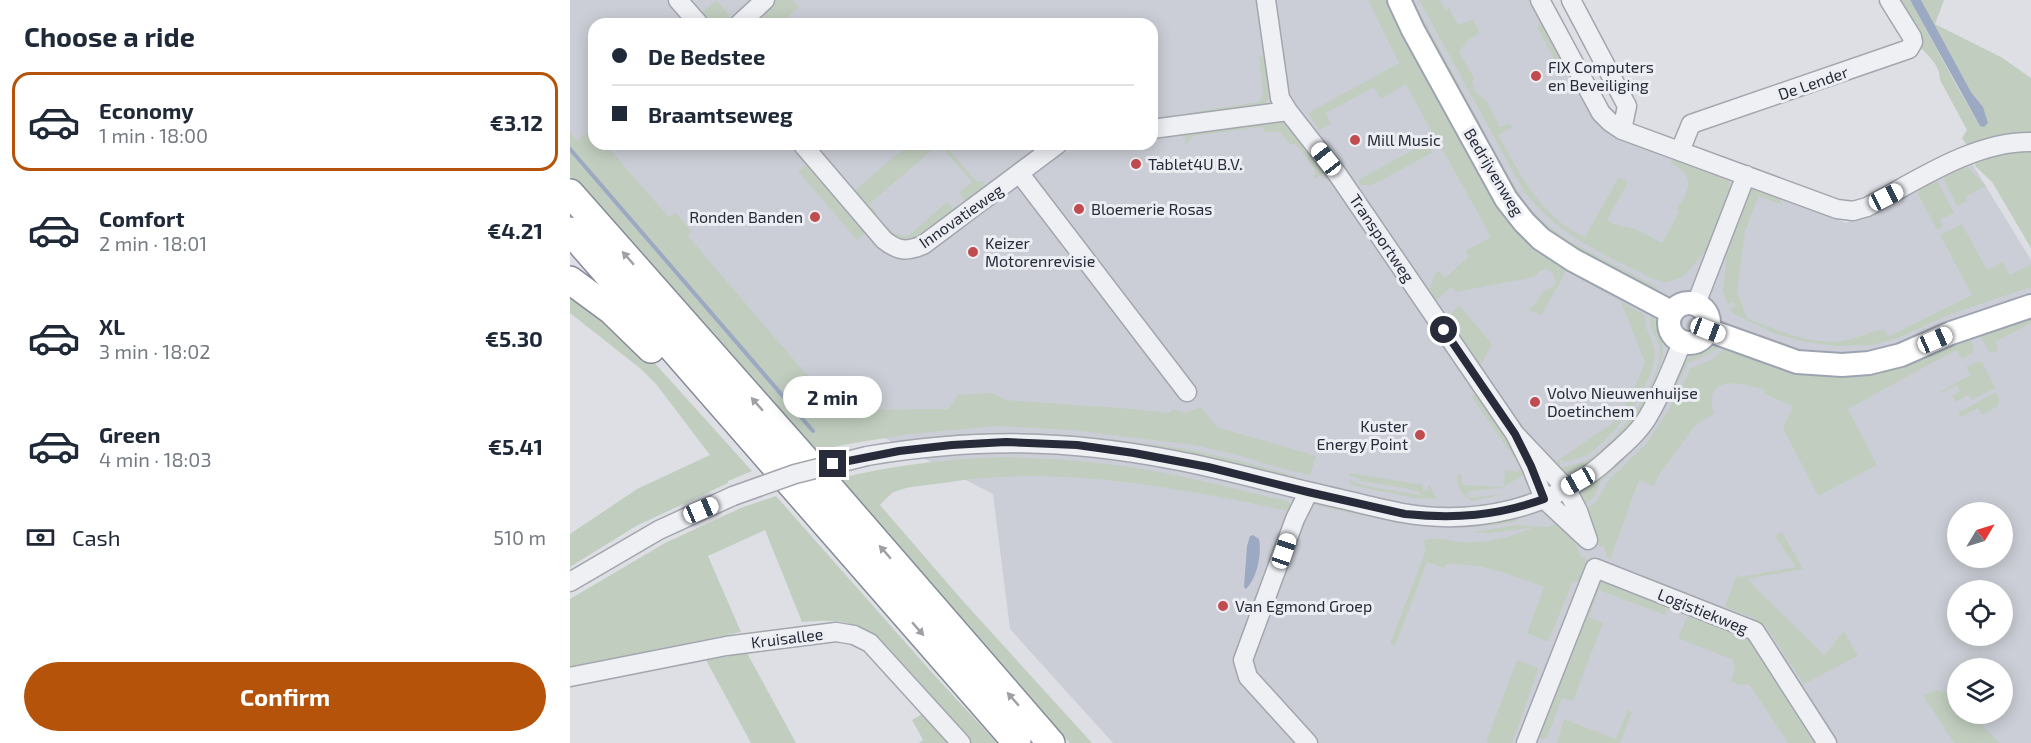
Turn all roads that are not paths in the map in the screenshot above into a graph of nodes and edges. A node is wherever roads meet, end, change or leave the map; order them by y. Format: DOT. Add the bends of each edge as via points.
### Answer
graph roads {
  1 [pos="678,0"];
  2 [pos="765,0"];
  3 [pos="1266,0"];
  4 [pos="1399,0"];
  5 [pos="1540,0"];
  6 [pos="1571,0"];
  7 [pos="1889,0"];
  8 [pos="694,18"];
  9 [pos="746,18"];
  10 [pos="1288,111"];
  11 [pos="1158,128"];
  12 [pos="1622,130"];
  13 [pos="2031,142"];
  14 [pos="807,150"];
  15 [pos="1050,150"];
  16 [pos="1680,152"];
  17 [pos="1020,174"];
  18 [pos="1746,174"];
  19 [pos="570,193"];
  20 [pos="570,231"];
  21 [pos="570,280"];
  22 [pos="1696,304"];
  23 [pos="2031,306"];
  24 [pos="1671,312"];
  25 [pos="1708,330"];
  26 [pos="1682,343"];
  27 [pos="1187,392"];
  28 [pos="1515,434"];
  29 [pos="1566,488"];
  30 [pos="1308,492"];
  31 [pos="1544,499"];
  32 [pos="810,506"];
  33 [pos="1588,540"];
  34 [pos="1595,568"];
  35 [pos="570,582"];
  36 [pos="570,677"];
  37 [pos="961,743"];
  38 [pos="1017,743"];
  39 [pos="1051,743"];
  40 [pos="1308,743"];
  41 [pos="1526,743"];
  42 [pos="1827,743"];
  1 -- 8 [label="street"];
  2 -- 9 [label="street"];
  3 -- 10 [label="street, Transportweg" via="1280,98"];
  4 -- 24 [label="main road, Bedrijvenweg" via="1506,199 1524,222 1541,239 1573,260"];
  5 -- 12 [label="street" via="1601,113"];
  6 -- 12 [label="street" via="1627,106"];
  7 -- 16 [label="street, De Lender" via="1912,37 1909,49 1690,124"];
  10 -- 11 [label="street"];
  10 -- 28 [label="street, Transportweg" via="1338,175"];
  12 -- 16 [label="street"];
  13 -- 18 [label="street" via="2011,143 1964,157 1853,211 1837,209"];
  14 -- 17 [label="street, Innovatieweg" via="884,240 894,248 910,251"];
  15 -- 17 [label="street, Innovatieweg"];
  16 -- 18 [label="street"];
  17 -- 27 [label="street, Innovatieweg"];
  18 -- 22 [label="street"];
  39 -- 19 [label="highway, one-way"];
  20 -- 32 [label="highway"];
  21 -- 32 [label="highway" via="639,336 722,426"];
  22 -- 24 [label="main road" via="1682,303"];
  22 -- 25 [label="main road" via="1707,314"];
  23 -- 25 [label="main road" via="1901,355 1869,363 1797,362"];
  24 -- 26 [label="main road" via="1669,330"];
  25 -- 26 [label="main road" via="1698,342"];
  26 -- 29 [label="street" via="1650,415 1591,474"];
  28 -- 29 [label="street, Transportweg"];
  28 -- 31 [label="street, Transportweg"];
  29 -- 31 [label="street"];
  29 -- 33 [label="street"];
  30 -- 31 [label="street" via="1405,514 1431,516 1491,514"];
  30 -- 35 [label="street, bridge" via="1173,460 1093,447 1043,442 952,445 867,456 795,474 733,496 659,530"];
  30 -- 40 [label="street" via="1243,660 1248,677"];
  31 -- 33 [label="street"];
  32 -- 38 [label="highway, one-way"];
  33 -- 34 [label="street"];
  34 -- 41 [label="street"];
  34 -- 42 [label="street, Logistiekweg" via="1755,631"];
  36 -- 37 [label="street, Kruisallee" via="726,646 836,632 854,635 870,643"];
}
